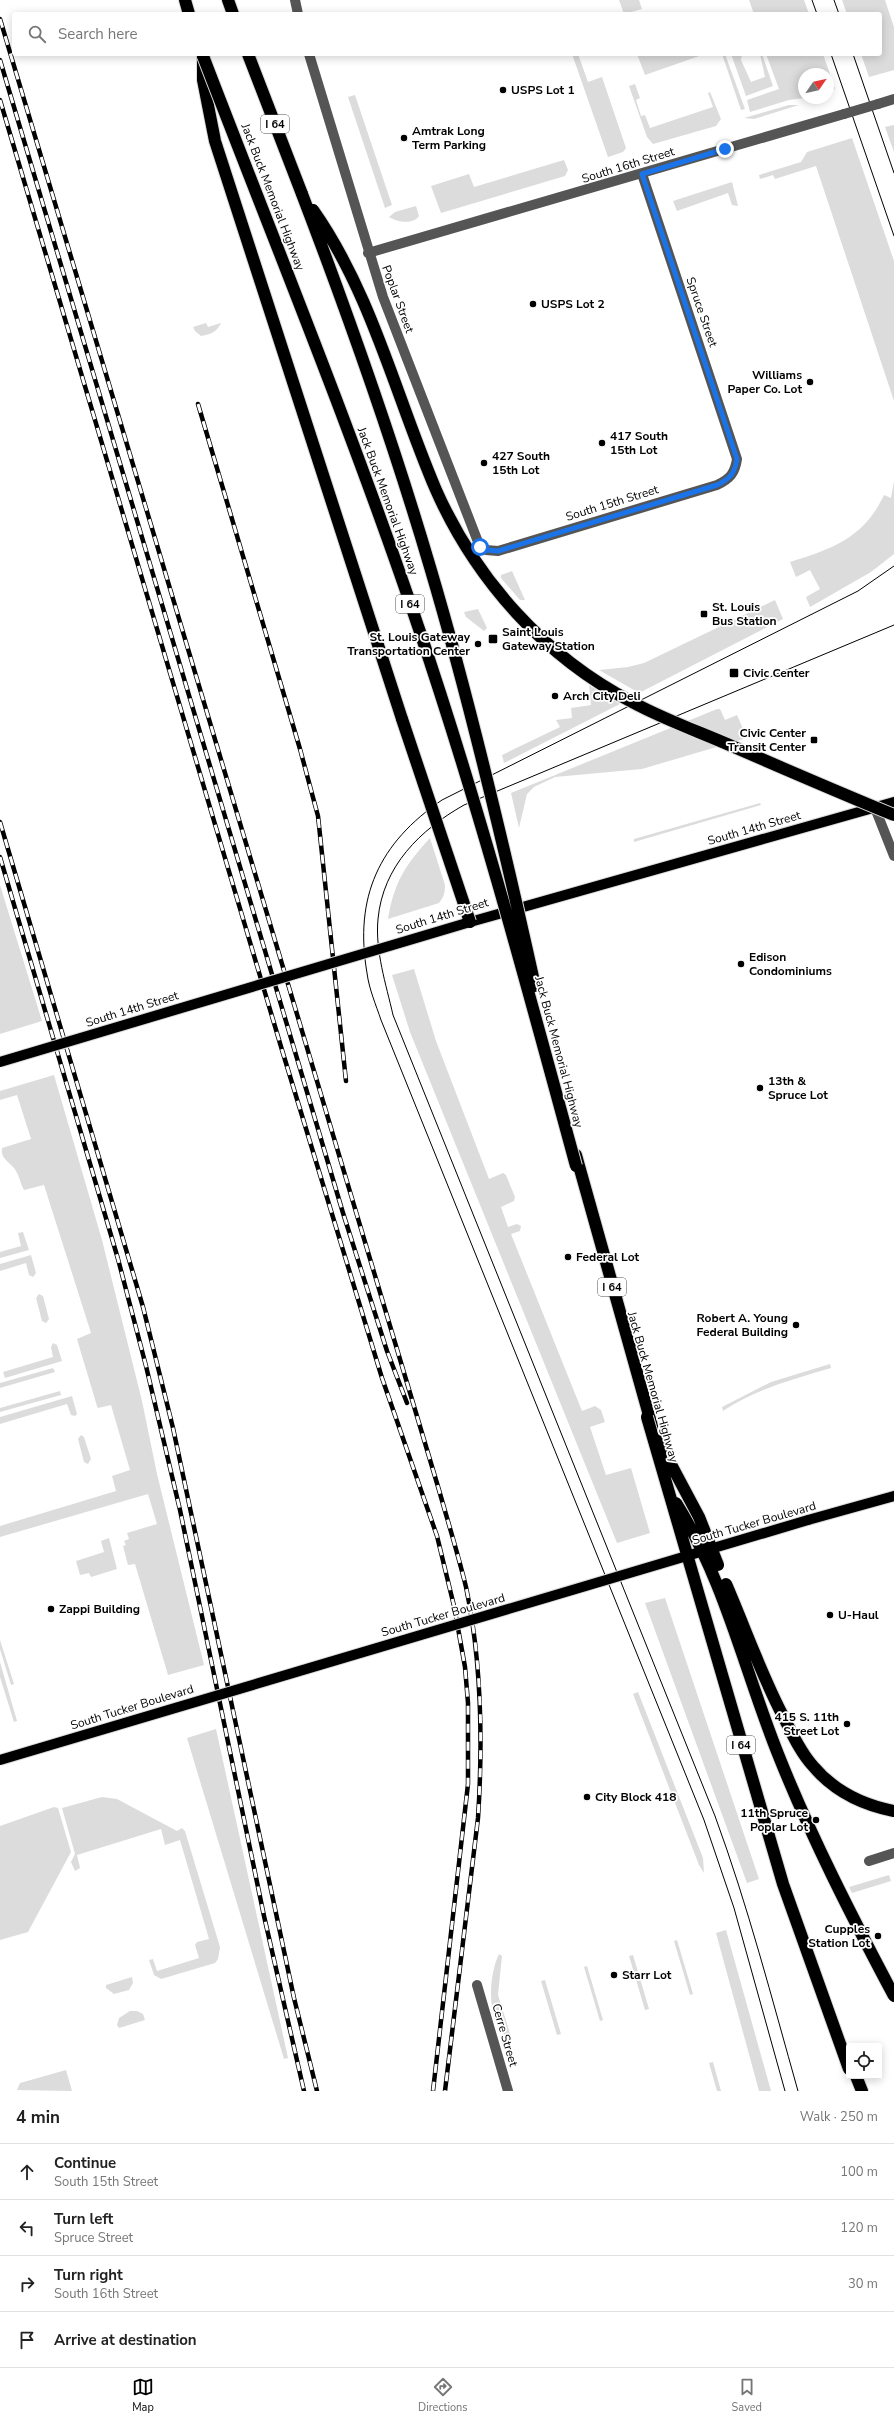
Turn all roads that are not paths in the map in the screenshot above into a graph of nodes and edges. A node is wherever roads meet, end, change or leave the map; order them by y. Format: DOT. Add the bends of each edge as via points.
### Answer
graph roads {
  1 [pos="185,0"];
  2 [pos="228,0"];
  3 [pos="294,0"];
  4 [pos="188,12"];
  5 [pos="233,12"];
  6 [pos="297,12"];
  7 [pos="203,56"];
  8 [pos="203,56"];
  9 [pos="249,56"];
  10 [pos="310,56"];
  11 [pos="894,99"];
  12 [pos="642,174"];
  13 [pos="302,194"];
  14 [pos="368,254"];
  15 [pos="737,459"];
  16 [pos="480,547"];
  17 [pos="894,802"];
  18 [pos="875,808"];
  19 [pos="894,815"];
  20 [pos="894,856"];
  21 [pos="470,922"];
  22 [pos="0,1062"];
  23 [pos="647,1417"];
  24 [pos="894,1496"];
  25 [pos="674,1500"];
  26 [pos="0,1760"];
  27 [pos="894,1811"];
  28 [pos="894,1853"];
  29 [pos="869,1861"];
  30 [pos="477,1985"];
  31 [pos="894,1996"];
  32 [pos="846,2048"];
  33 [pos="846,2062"];
  34 [pos="853,2079"];
  35 [pos="857,2079"];
  36 [pos="508,2091"];
  37 [pos="857,2091"];
  38 [pos="862,2091"];
  1 -- 4 [label="highway"];
  2 -- 5 [label="highway"];
  3 -- 6 [label="street"];
  7 -- 21 [label="highway, bridge" via="203,80 215,141"];
  8 -- 23 [label="highway, Jack Buck Memorial Highway / I 64, bridge" via="364,474 439,691 483,829"];
  9 -- 13 [label="highway, Jack Buck Memorial Highway / I 64"];
  10 -- 14 [label="street, Poplar Street"];
  11 -- 12 [label="street, South 16th Street, bridge"];
  12 -- 14 [label="street, South 16th Street"];
  12 -- 15 [label="street, Spruce Street"];
  13 -- 19 [label="highway, bridge" via="340,251 354,280 425,462 451,520 481,570 519,616 542,640 567,660 632,703"];
  13 -- 25 [label="highway, Jack Buck Memorial Highway / I 64, bridge" via="384,419 435,583 484,766 555,1073"];
  14 -- 16 [label="street, Poplar Street"];
  15 -- 16 [label="street, South 15th Street" via="736,469 731,477 717,485 498,551"];
  17 -- 18 [label="main road, South 14th Street"];
  18 -- 20 [label="street"];
  18 -- 21 [label="main road, South 14th Street"];
  21 -- 22 [label="main road, South 14th Street, bridge"];
  23 -- 27 [label="highway, bridge" via="699,1517 760,1668 803,1753 813,1767 843,1792 876,1807"];
  23 -- 33 [label="highway, Jack Buck Memorial Highway / I 64, bridge" via="783,1884"];
  24 -- 26 [label="main road, South Tucker Boulevard, bridge"];
  25 -- 31 [label="highway, bridge" via="692,1530 719,1587 793,1792 829,1870"];
  25 -- 32 [label="highway, Jack Buck Memorial Highway / I 64, bridge" via="749,1762 787,1881"];
  28 -- 29 [label="street"];
  30 -- 36 [label="street, Cerre Street"];
  34 -- 37 [label="highway"];
  35 -- 38 [label="highway"];
}
